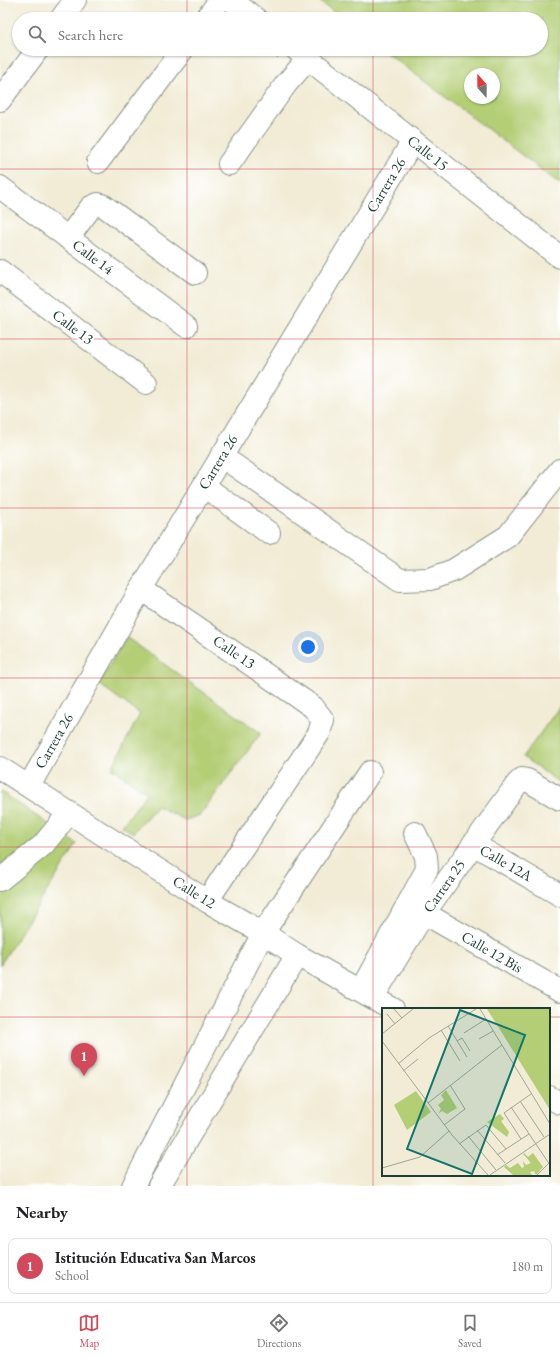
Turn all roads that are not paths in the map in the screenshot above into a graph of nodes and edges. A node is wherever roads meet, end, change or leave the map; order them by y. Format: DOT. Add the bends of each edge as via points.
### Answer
graph roads {
  1 [pos="75,0"];
  2 [pos="220,0"];
  3 [pos="231,0"];
  4 [pos="66,12"];
  5 [pos="211,12"];
  6 [pos="247,12"];
  7 [pos="33,56"];
  8 [pos="178,56"];
  9 [pos="301,56"];
  10 [pos="305,56"];
  11 [pos="0,100"];
  12 [pos="413,141"];
  13 [pos="98,162"];
  14 [pos="229,164"];
  15 [pos="0,187"];
  16 [pos="68,238"];
  17 [pos="560,257"];
  18 [pos="0,271"];
  19 [pos="195,273"];
  20 [pos="186,326"];
  21 [pos="146,383"];
  22 [pos="221,456"];
  23 [pos="560,470"];
  24 [pos="204,486"];
  25 [pos="269,533"];
  26 [pos="141,589"];
  27 [pos="0,768"];
  28 [pos="370,772"];
  29 [pos="28,786"];
  30 [pos="560,799"];
  31 [pos="70,813"];
  32 [pos="415,833"];
  33 [pos="473,844"];
  34 [pos="0,880"];
  35 [pos="560,894"];
  36 [pos="207,900"];
  37 [pos="424,913"];
  38 [pos="263,933"];
  39 [pos="297,955"];
  40 [pos="560,991"];
  41 [pos="367,994"];
  42 [pos="391,1008"];
  43 [pos="550,1098"];
  44 [pos="560,1103"];
  45 [pos="133,1186"];
  46 [pos="159,1186"];
  1 -- 4 [label="street"];
  2 -- 5 [label="street"];
  3 -- 6 [label="street"];
  7 -- 11 [label="street"];
  8 -- 13 [label="street"];
  9 -- 14 [label="street" via="286,84"];
  10 -- 12 [label="street, Calle 15"];
  12 -- 17 [label="street, Calle 15"];
  12 -- 22 [label="street, Carrera 26"];
  15 -- 16 [label="street, Calle 14"];
  16 -- 19 [label="street" via="91,207 98,204"];
  16 -- 20 [label="street, Calle 14"];
  18 -- 21 [label="street, Calle 13"];
  22 -- 23 [label="street" via="400,580 430,579 454,570 508,536"];
  22 -- 24 [label="street, Carrera 26"];
  24 -- 25 [label="street"];
  24 -- 26 [label="street, Carrera 26"];
  26 -- 29 [label="street, Carrera 26"];
  26 -- 36 [label="street, Calle 13" via="313,707 323,720 319,733"];
  27 -- 29 [label="street, Calle 12"];
  28 -- 38 [label="street"];
  29 -- 31 [label="street, Calle 12"];
  30 -- 33 [label="street, Carrera 25" via="522,779"];
  31 -- 34 [label="street" via="43,845"];
  31 -- 36 [label="street, Calle 12"];
  32 -- 41 [label="street" via="426,856 427,869"];
  33 -- 35 [label="street, Calle 12A"];
  33 -- 37 [label="street, Carrera 25"];
  36 -- 38 [label="street, Calle 12"];
  37 -- 40 [label="street, Calle 12 Bis"];
  37 -- 41 [label="street, Carrera 25"];
  38 -- 39 [label="street, Calle 12"];
  38 -- 45 [label="street"];
  39 -- 41 [label="street, Calle 12"];
  39 -- 46 [label="street"];
  41 -- 42 [label="street, Calle 12"];
  43 -- 44 [label="street"];
}
